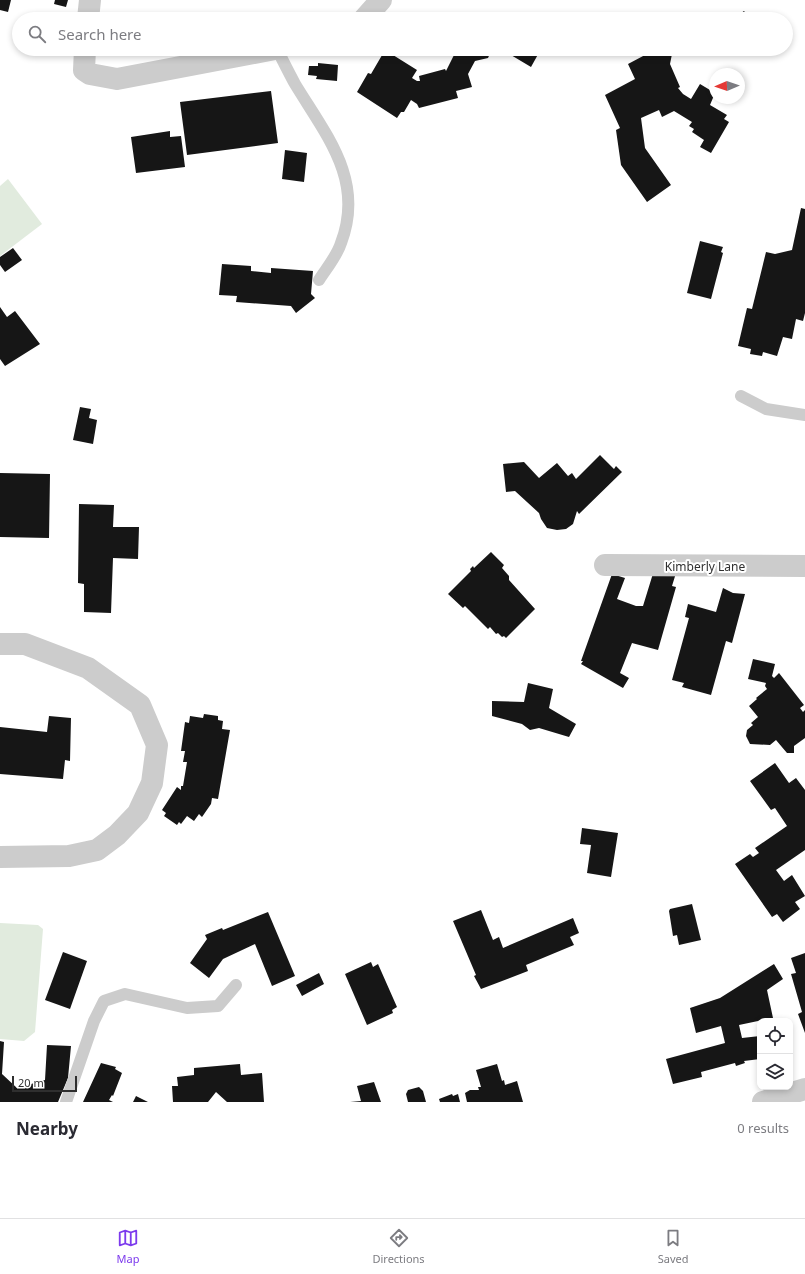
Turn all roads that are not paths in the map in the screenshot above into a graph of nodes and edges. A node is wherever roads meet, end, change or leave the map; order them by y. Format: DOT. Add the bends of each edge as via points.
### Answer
graph roads {
  1 [pos="90,0"];
  2 [pos="381,0"];
  3 [pos="89,12"];
  4 [pos="370,12"];
  5 [pos="85,56"];
  6 [pos="239,56"];
  7 [pos="280,56"];
  8 [pos="319,280"];
  9 [pos="741,396"];
  10 [pos="805,415"];
  11 [pos="605,565"];
  12 [pos="805,566"];
  13 [pos="0,644"];
  14 [pos="0,857"];
  15 [pos="236,985"];
  16 [pos="805,1088"];
  17 [pos="66,1102"];
  18 [pos="763,1102"];
  1 -- 3 [label="street"];
  2 -- 4 [label="street"];
  5 -- 6 [label="street" via="84,70 90,74 117,79"];
  7 -- 8 [label="lane" via="325,129 338,154 348,186 348,216 341,244"];
  9 -- 10 [label="lane" via="766,409"];
  11 -- 12 [label="street, Kimberly Lane"];
  13 -- 14 [label="street" via="25,644 88,668 140,704 157,745 152,783 138,813 117,835 97,850 69,856"];
  15 -- 17 [label="lane" via="218,1006 187,1008 125,994 104,1001 94,1021"];
  16 -- 18 [label="street"];
}
